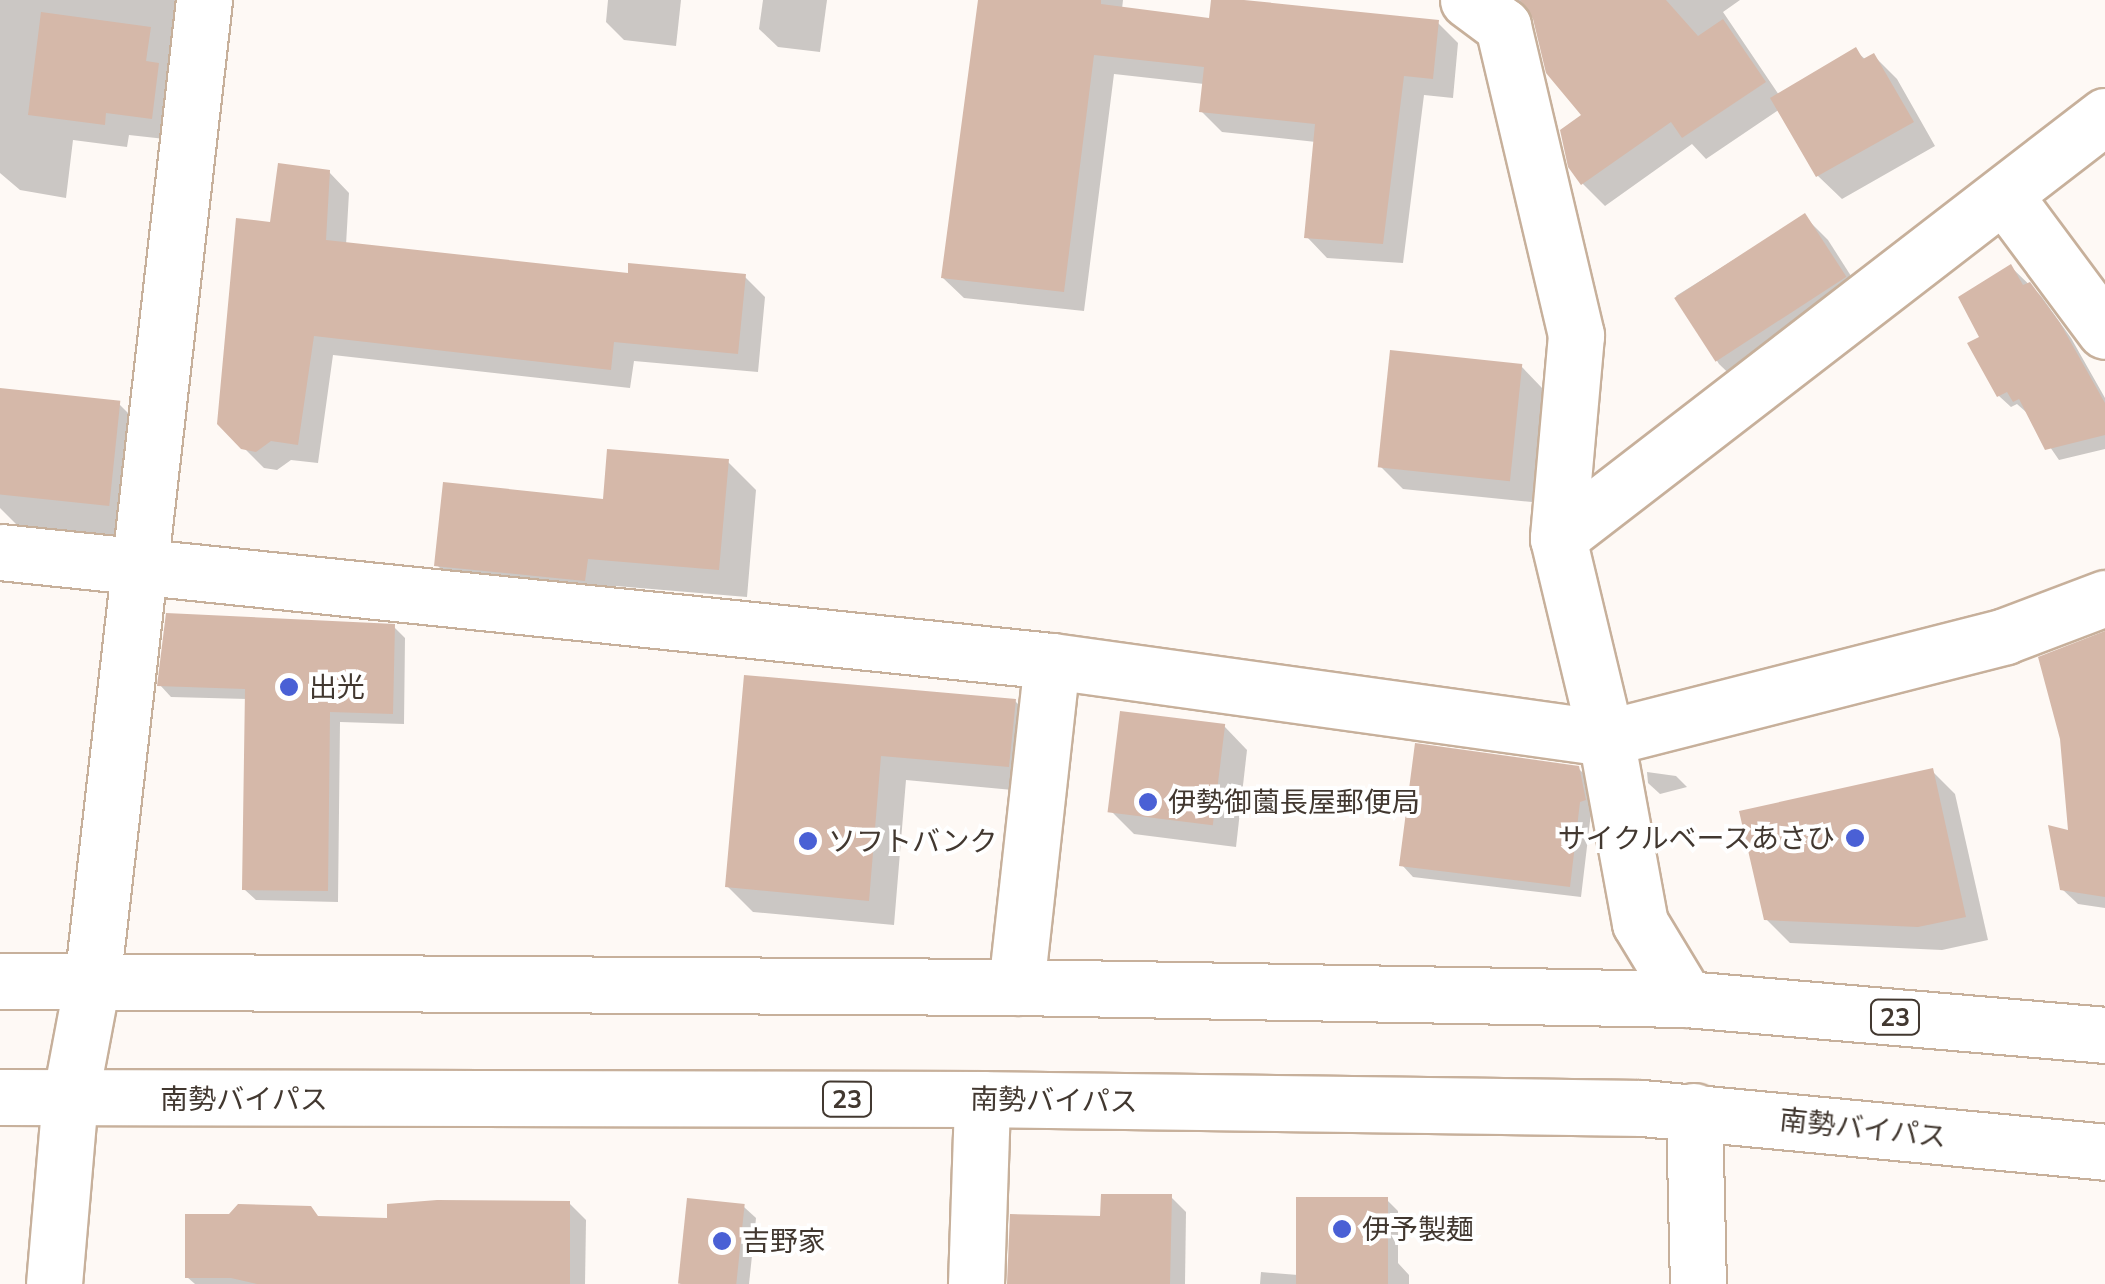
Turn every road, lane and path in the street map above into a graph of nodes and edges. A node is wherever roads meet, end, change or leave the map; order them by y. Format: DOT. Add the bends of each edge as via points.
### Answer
graph roads {
  1 [pos="204,0"];
  2 [pos="1501,8"];
  3 [pos="2105,116"];
  4 [pos="2004,196"];
  5 [pos="2105,331"];
  6 [pos="1558,538"];
  7 [pos="0,552"];
  8 [pos="138,568"];
  9 [pos="2105,598"];
  10 [pos="1052,661"];
  11 [pos="1606,738"];
  12 [pos="0,981"];
  13 [pos="92,983"];
  14 [pos="1016,987"];
  15 [pos="1686,999"];
  16 [pos="2105,1035"];
  17 [pos="0,1097"];
  18 [pos="70,1098"];
  19 [pos="982,1099"];
  20 [pos="1694,1111"];
  21 [pos="2105,1152"];
  22 [pos="54,1284"];
  23 [pos="976,1284"];
  24 [pos="1698,1284"];
  1 -- 8 [label="main road"];
  2 -- 6 [label="main road" via="1576,335"];
  3 -- 4 [label="main road"];
  4 -- 5 [label="main road"];
  4 -- 6 [label="main road"];
  6 -- 11 [label="main road"];
  7 -- 8 [label="main road"];
  8 -- 10 [label="main road"];
  8 -- 13 [label="main road"];
  9 -- 11 [label="main road" via="2005,636"];
  10 -- 11 [label="main road"];
  10 -- 14 [label="main road"];
  11 -- 15 [label="main road" via="1640,923"];
  12 -- 13 [label="main road, 23"];
  13 -- 14 [label="main road, 23"];
  13 -- 18 [label="main road"];
  14 -- 15 [label="main road, 23"];
  15 -- 16 [label="main road, 23"];
  17 -- 18 [label="main road, 南勢バイパス / 23"];
  18 -- 19 [label="main road, 南勢バイパス / 23"];
  18 -- 22 [label="main road"];
  19 -- 20 [label="main road, 南勢バイパス / 23"];
  19 -- 23 [label="main road"];
  20 -- 21 [label="main road, 南勢バイパス / 23"];
  20 -- 24 [label="main road"];
}
